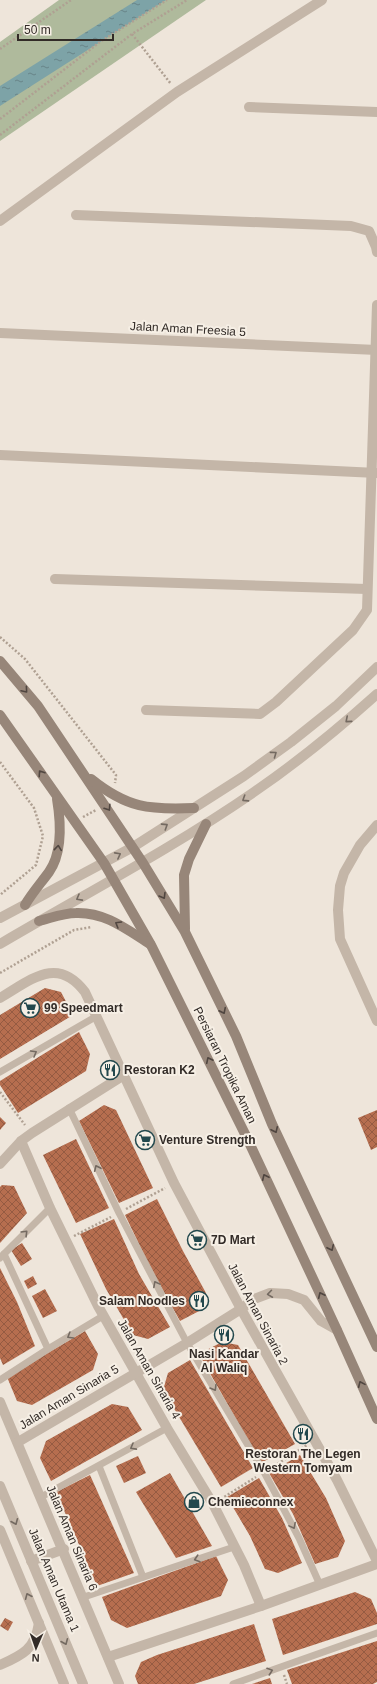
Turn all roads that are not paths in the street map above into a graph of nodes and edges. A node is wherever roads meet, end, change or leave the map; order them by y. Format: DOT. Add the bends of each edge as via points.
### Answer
graph roads {
  1 [pos="322,0"];
  2 [pos="249,107"];
  3 [pos="377,112"];
  4 [pos="76,215"];
  5 [pos="0,221"];
  6 [pos="377,252"];
  7 [pos="377,305"];
  8 [pos="0,333"];
  9 [pos="376,350"];
  10 [pos="0,455"];
  11 [pos="374,473"];
  12 [pos="55,579"];
  13 [pos="368,589"];
  14 [pos="0,661"];
  15 [pos="377,667"];
  16 [pos="377,694"];
  17 [pos="146,710"];
  18 [pos="0,714"];
  19 [pos="82,771"];
  20 [pos="57,797"];
  21 [pos="194,808"];
  22 [pos="206,824"];
  23 [pos="377,825"];
  24 [pos="133,847"];
  25 [pos="104,862"];
  26 [pos="143,863"];
  27 [pos="113,879"];
  28 [pos="25,905"];
  29 [pos="0,918"];
  30 [pos="39,921"];
  31 [pos="185,932"];
  32 [pos="0,944"];
  33 [pos="151,945"];
  34 [pos="0,998"];
  35 [pos="96,1013"];
  36 [pos="377,1021"];
  37 [pos="0,1072"];
  38 [pos="124,1075"];
  39 [pos="70,1108"];
  40 [pos="21,1141"];
  41 [pos="0,1164"];
  42 [pos="50,1208"];
  43 [pos="2,1256"];
  44 [pos="241,1309"];
  45 [pos="103,1316"];
  46 [pos="337,1330"];
  47 [pos="187,1343"];
  48 [pos="377,1347"];
  49 [pos="48,1349"];
  50 [pos="135,1372"];
  51 [pos="0,1380"];
  52 [pos="0,1402"];
  53 [pos="377,1419"];
  54 [pos="167,1428"];
  55 [pos="18,1442"];
  56 [pos="99,1466"];
  57 [pos="0,1486"];
  58 [pos="40,1497"];
  59 [pos="0,1530"];
  60 [pos="234,1547"];
  61 [pos="64,1549"];
  62 [pos="31,1561"];
  63 [pos="377,1561"];
  64 [pos="377,1564"];
  65 [pos="143,1577"];
  66 [pos="320,1584"];
  67 [pos="84,1597"];
  68 [pos="261,1606"];
  69 [pos="39,1623"];
  70 [pos="377,1633"];
  71 [pos="108,1657"];
  72 [pos="0,1664"];
  73 [pos="64,1684"];
  74 [pos="83,1684"];
  75 [pos="119,1684"];
  76 [pos="234,1684"];
  1 -- 5 [label="street" via="177,92"];
  2 -- 3 [label="street"];
  4 -- 6 [label="street" via="351,226 369,231"];
  7 -- 9 [label="street"];
  8 -- 9 [label="street, Jalan Aman Freesia 5"];
  9 -- 11 [label="street"];
  10 -- 11 [label="street"];
  11 -- 13 [label="street"];
  12 -- 13 [label="street"];
  13 -- 17 [label="street" via="367,610 353,630 260,714"];
  14 -- 19 [label="main road, Persiaran Tropika Aman, one-way" via="38,706"];
  21 -- 15 [label="street, one-way" via="292,742 336,706"];
  16 -- 22 [label="street, one-way" via="303,756"];
  20 -- 18 [label="main road, Persiaran Tropika Aman, one-way"];
  19 -- 21 [label="main road" via="104,789 126,801 150,808"];
  19 -- 24 [label="main road, Persiaran Tropika Aman, one-way"];
  20 -- 25 [label="main road, Persiaran Tropika Aman"];
  28 -- 20 [label="main road, one-way" via="50,872 57,856 60,817"];
  24 -- 21 [label="street, one-way"];
  22 -- 26 [label="street"];
  22 -- 31 [label="main road" via="184,875"];
  23 -- 36 [label="street" via="360,845 344,873 338,910 340,939"];
  25 -- 24 [label="street, one-way"];
  24 -- 26 [label="main road, Persiaran Tropika Aman"];
  25 -- 27 [label="main road, Persiaran Tropika Aman"];
  25 -- 28 [label="street"];
  26 -- 27 [label="street"];
  26 -- 31 [label="main road, Persiaran Tropika Aman, one-way"];
  27 -- 30 [label="street, one-way"];
  27 -- 33 [label="main road, Persiaran Tropika Aman"];
  28 -- 29 [label="street"];
  30 -- 32 [label="street"];
  33 -- 30 [label="main road, one-way" via="116,922 102,917 75,913"];
  31 -- 48 [label="main road, Persiaran Tropika Aman, one-way" via="236,1036 272,1124"];
  46 -- 33 [label="main road, Persiaran Tropika Aman, one-way" via="246,1136"];
  34 -- 35 [label="street, Jalan Aman Sinaria 2" via="50,972 73,978 85,992"];
  37 -- 35 [label="lane, one-way"];
  35 -- 38 [label="street, Jalan Aman Sinaria 2"];
  38 -- 39 [label="street"];
  38 -- 44 [label="street, Jalan Aman Sinaria 2" via="174,1183"];
  39 -- 40 [label="street"];
  47 -- 39 [label="lane, one-way" via="119,1213"];
  40 -- 41 [label="street"];
  40 -- 42 [label="street, Jalan Aman Sinaria 4"];
  43 -- 42 [label="lane, one-way"];
  42 -- 45 [label="street, Jalan Aman Sinaria 4"];
  43 -- 49 [label="lane"];
  46 -- 44 [label="street, Jalan Aman Sinaria 5, one-way" via="321,1322 304,1300 288,1294 270,1293 254,1299"];
  44 -- 47 [label="street, Jalan Aman Sinaria 5"];
  44 -- 63 [label="street, Jalan Aman Sinaria 2" via="337,1480"];
  45 -- 49 [label="lane, one-way"];
  45 -- 50 [label="street, Jalan Aman Sinaria 4"];
  53 -- 46 [label="main road, Persiaran Tropika Aman, one-way"];
  47 -- 50 [label="street, Jalan Aman Sinaria 5"];
  47 -- 66 [label="lane, one-way" via="264,1472"];
  49 -- 51 [label="lane"];
  50 -- 54 [label="street, Jalan Aman Sinaria 4"];
  50 -- 55 [label="street, Jalan Aman Sinaria 5"];
  52 -- 55 [label="street, Jalan Aman Sinaria 6"];
  54 -- 56 [label="lane, one-way"];
  54 -- 60 [label="street, Jalan Aman Sinaria 4" via="213,1504"];
  55 -- 58 [label="street, Jalan Aman Sinaria 6"];
  56 -- 58 [label="lane"];
  56 -- 65 [label="lane"];
  57 -- 62 [label="street, Jalan Aman Utama 1, one-way"];
  58 -- 61 [label="street, Jalan Aman Sinaria 6"];
  69 -- 59 [label="street, one-way"];
  60 -- 65 [label="lane, one-way"];
  60 -- 68 [label="street, Jalan Aman Sinaria 4"];
  61 -- 62 [label="street"];
  61 -- 67 [label="street, Jalan Aman Sinaria 6"];
  62 -- 74 [label="street, Jalan Aman Utama 1, one-way"];
  64 -- 66 [label="street"];
  65 -- 67 [label="lane"];
  66 -- 68 [label="street"];
  67 -- 71 [label="street, Jalan Aman Sinaria 6"];
  68 -- 71 [label="street"];
  69 -- 72 [label="street" via="34,1642 23,1654"];
  69 -- 73 [label="street"];
  76 -- 70 [label="lane, one-way"];
  71 -- 75 [label="street, Jalan Aman Sinaria 6"];
}
